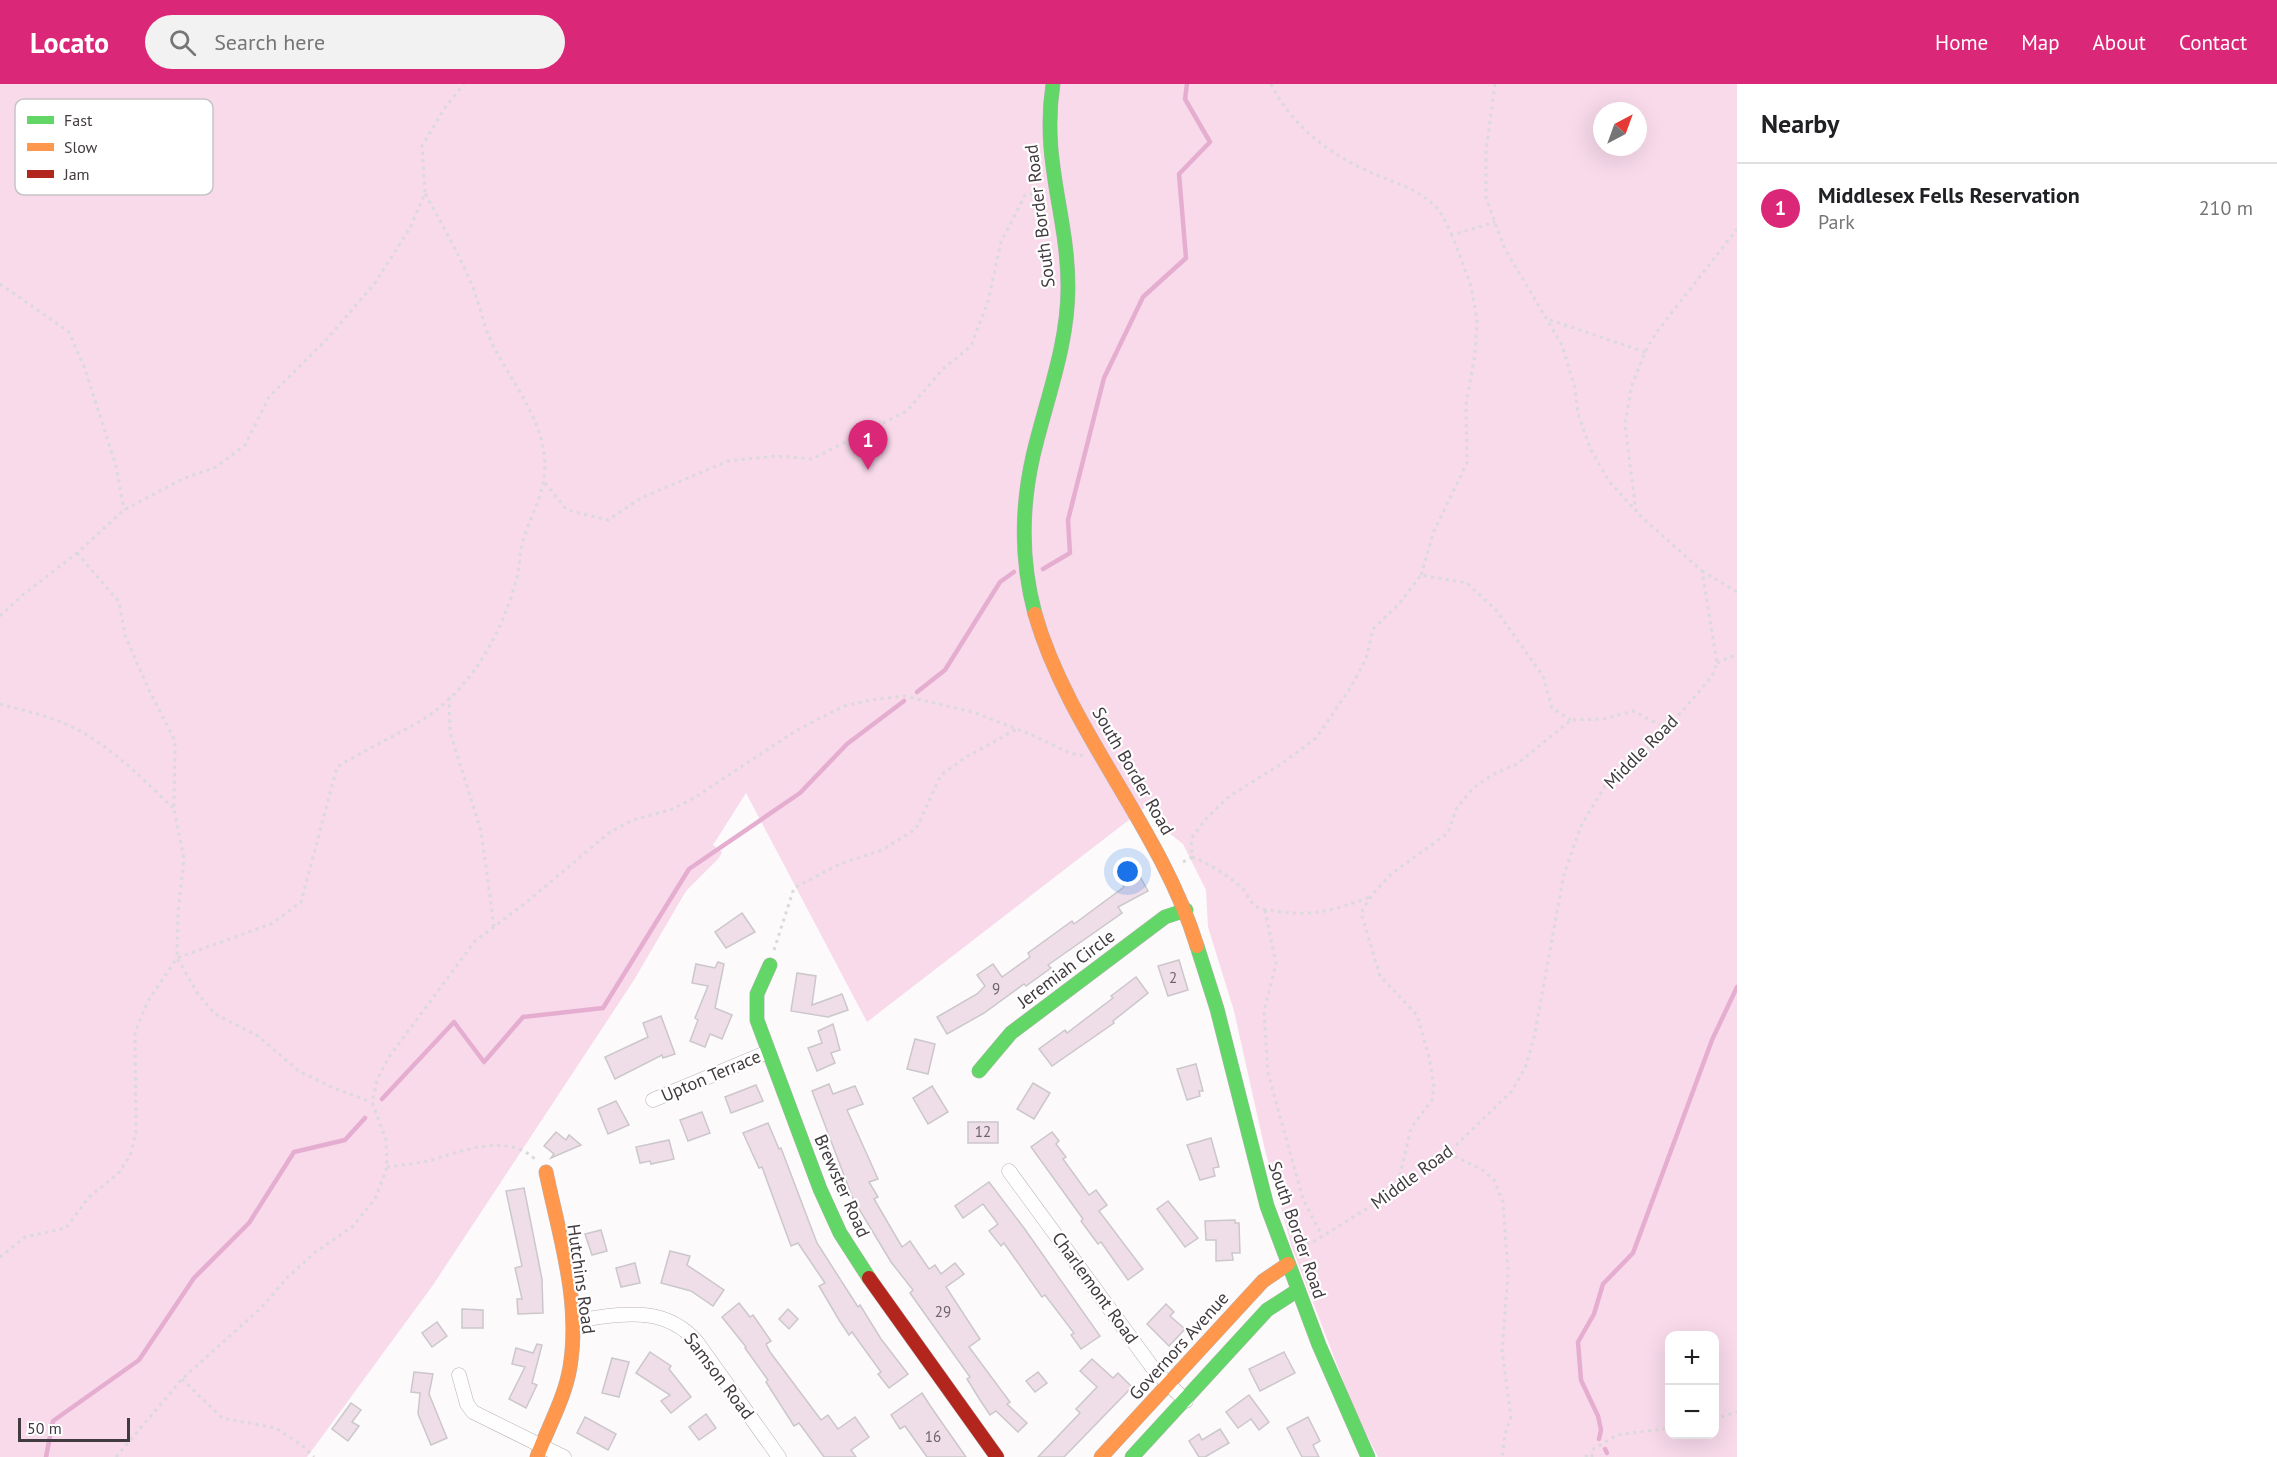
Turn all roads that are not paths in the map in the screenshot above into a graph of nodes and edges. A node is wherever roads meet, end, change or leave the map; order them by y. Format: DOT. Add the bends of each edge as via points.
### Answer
graph roads {
  1 [pos="1053,84"];
  2 [pos="1185,910"];
  3 [pos="770,965"];
  4 [pos="768,1052"];
  5 [pos="979,1071"];
  6 [pos="653,1100"];
  7 [pos="1009,1170"];
  8 [pos="546,1172"];
  9 [pos="1285,1257"];
  10 [pos="1298,1290"];
  11 [pos="573,1321"];
  12 [pos="459,1375"];
  13 [pos="1168,1386"];
  14 [pos="1186,1401"];
  15 [pos="539,1451"];
  16 [pos="564,1457"];
  17 [pos="779,1457"];
  18 [pos="997,1457"];
  19 [pos="1101,1457"];
  20 [pos="1132,1457"];
  21 [pos="1368,1457"];
  1 -- 2 [label="street, South Border Road" via="1048,124 1068,285 1066,334 1028,477 1023,521 1027,585 1037,629 1062,684 1168,870"];
  2 -- 5 [label="street, Jeremiah Circle" via="1166,917 1011,1033"];
  2 -- 9 [label="street, South Border Road" via="1206,970 1259,1176"];
  3 -- 4 [label="street, Brewster Road" via="756,1005"];
  4 -- 6 [label="street, Upton Terrace"];
  4 -- 18 [label="street, Brewster Road" via="820,1189 851,1252"];
  7 -- 13 [label="street, Charlemont Road"];
  8 -- 11 [label="street, Hutchins Road"];
  9 -- 10 [label="street, South Border Road"];
  9 -- 13 [label="street, Governors Avenue"];
  10 -- 14 [label="street" via="1267,1310"];
  10 -- 21 [label="street, South Border Road"];
  11 -- 15 [label="street, Hutchins Road" via="564,1393"];
  11 -- 17 [label="street, Samson Road" via="637,1313 660,1316 680,1326 697,1342"];
  12 -- 15 [label="street" via="473,1412"];
  13 -- 14 [label="street, Charlemont Road"];
  13 -- 19 [label="street, Governors Avenue"];
  14 -- 20 [label="street"];
  15 -- 16 [label="street"];
}
